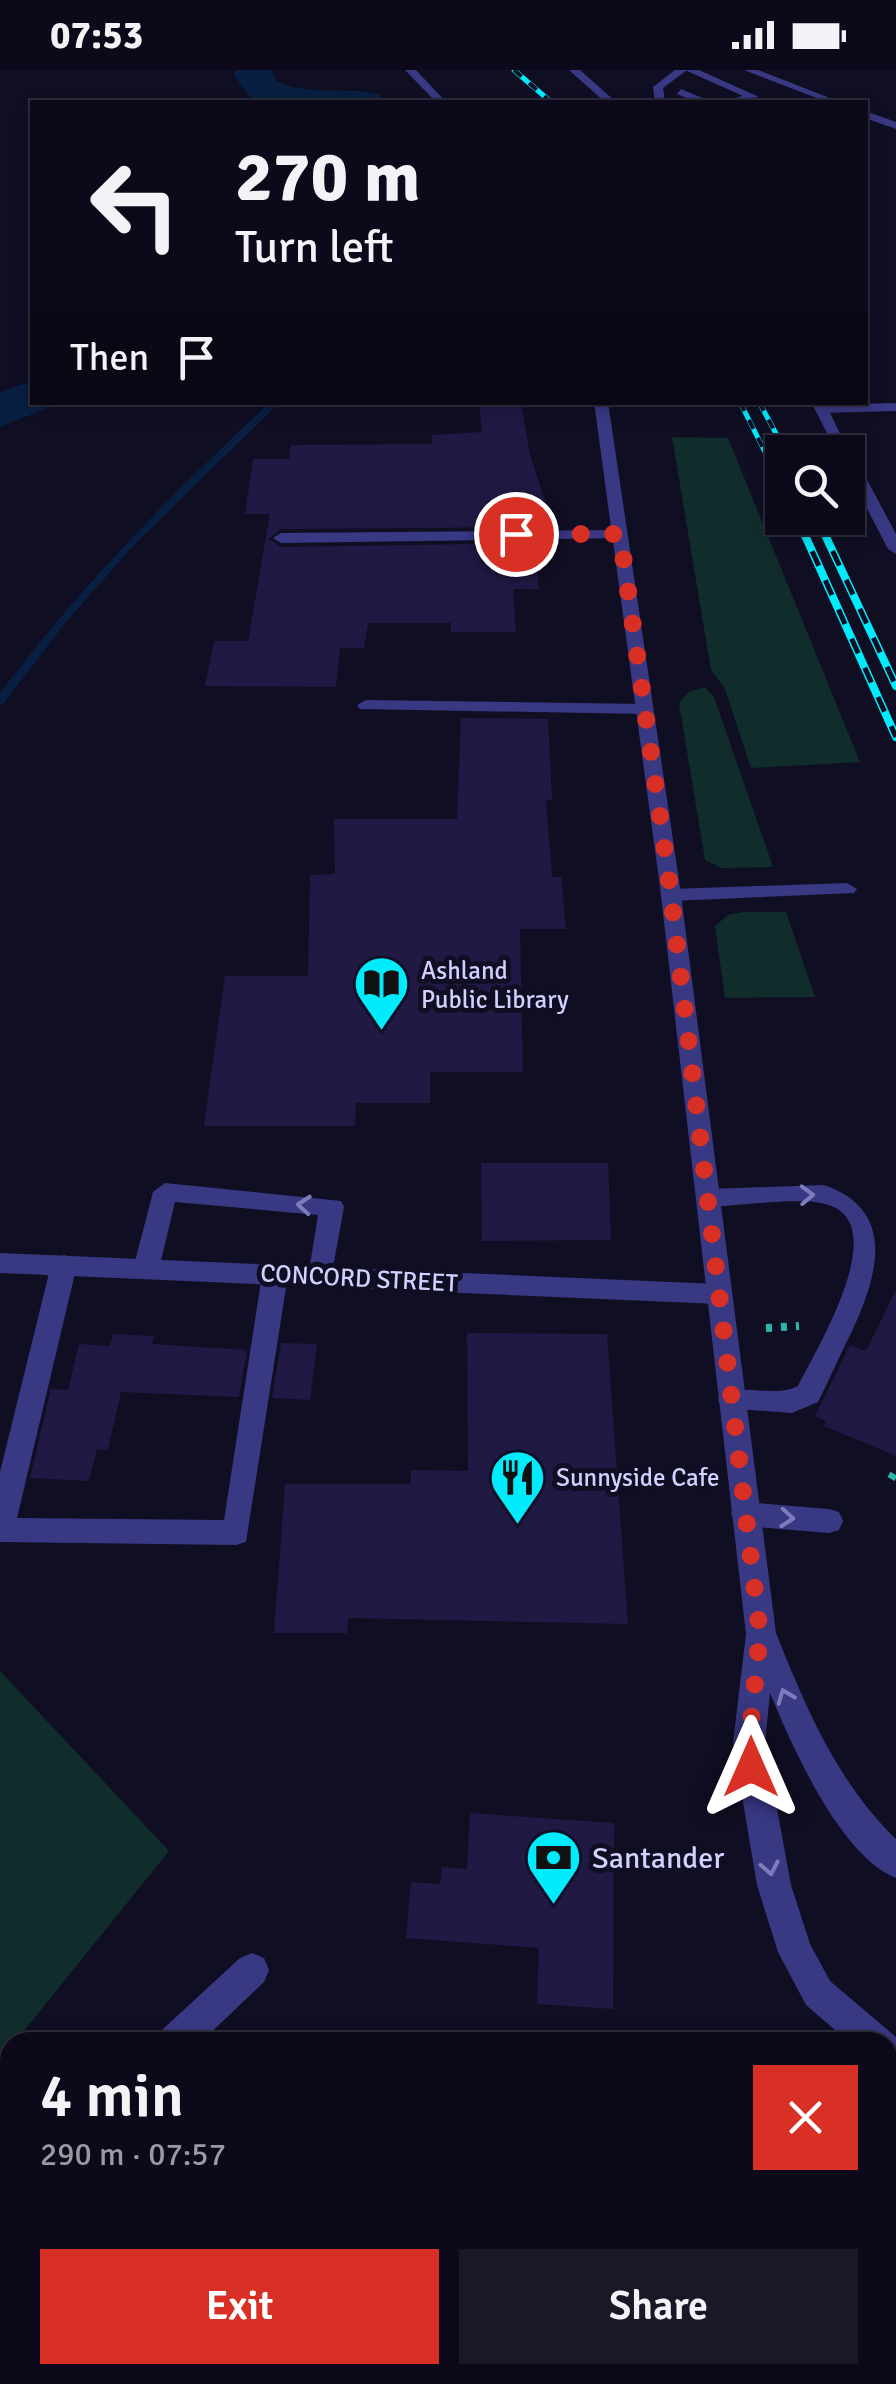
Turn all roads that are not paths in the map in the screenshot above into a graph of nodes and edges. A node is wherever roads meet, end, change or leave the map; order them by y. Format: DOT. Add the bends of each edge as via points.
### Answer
graph roads {
  1 [pos="410,70"];
  2 [pos="574,70"];
  3 [pos="682,70"];
  4 [pos="690,70"];
  5 [pos="749,70"];
  6 [pos="680,92"];
  7 [pos="439,100"];
  8 [pos="609,100"];
  9 [pos="660,100"];
  10 [pos="698,100"];
  11 [pos="740,100"];
  12 [pos="830,100"];
  13 [pos="868,115"];
  14 [pos="896,126"];
  15 [pos="601,405"];
  16 [pos="820,406"];
  17 [pos="896,407"];
  18 [pos="835,435"];
  19 [pos="865,492"];
  20 [pos="620,534"];
  21 [pos="280,538"];
  22 [pos="896,550"];
  23 [pos="366,706"];
  24 [pos="644,709"];
  25 [pos="847,889"];
  26 [pos="671,894"];
  27 [pos="709,1198"];
  28 [pos="0,1262"];
  29 [pos="64,1266"];
  30 [pos="146,1269"];
  31 [pos="275,1275"];
  32 [pos="321,1277"];
  33 [pos="718,1294"];
  34 [pos="732,1400"];
  35 [pos="745,1514"];
  36 [pos="829,1521"];
  37 [pos="760,1633"];
  38 [pos="896,1862"];
  39 [pos="252,1970"];
  40 [pos="187,2032"];
  41 [pos="864,2032"];
  1 -- 7 [label="street"];
  2 -- 8 [label="street"];
  3 -- 9 [label="street" via="658,87"];
  4 -- 11 [label="street" via="754,98"];
  5 -- 12 [label="street"];
  6 -- 10 [label="street"];
  13 -- 14 [label="street"];
  15 -- 20 [label="street"];
  16 -- 17 [label="street"];
  16 -- 18 [label="street"];
  19 -- 22 [label="street"];
  20 -- 21 [label="street"];
  20 -- 24 [label="street"];
  23 -- 24 [label="street"];
  24 -- 26 [label="street"];
  25 -- 26 [label="street"];
  26 -- 27 [label="street"];
  27 -- 33 [label="street"];
  27 -- 34 [label="street, one-way" via="842,1198 861,1217 868,1238 863,1280 808,1394 792,1402"];
  28 -- 29 [label="street, CONCORD STREET"];
  29 -- 30 [label="street, CONCORD STREET"];
  29 -- 31 [label="street" via="0,1530 236,1533"];
  30 -- 31 [label="street, CONCORD STREET"];
  32 -- 30 [label="street, one-way" via="332,1208 165,1192"];
  31 -- 32 [label="street, CONCORD STREET"];
  32 -- 33 [label="street, CONCORD STREET"];
  33 -- 34 [label="street"];
  34 -- 35 [label="street"];
  35 -- 36 [label="street, one-way"];
  35 -- 37 [label="street"];
  38 -- 37 [label="street, one-way" via="861,1829 824,1775"];
  37 -- 41 [label="street, one-way" via="749,1742 774,1885 795,1952 818,1992"];
  39 -- 40 [label="street"];
}
